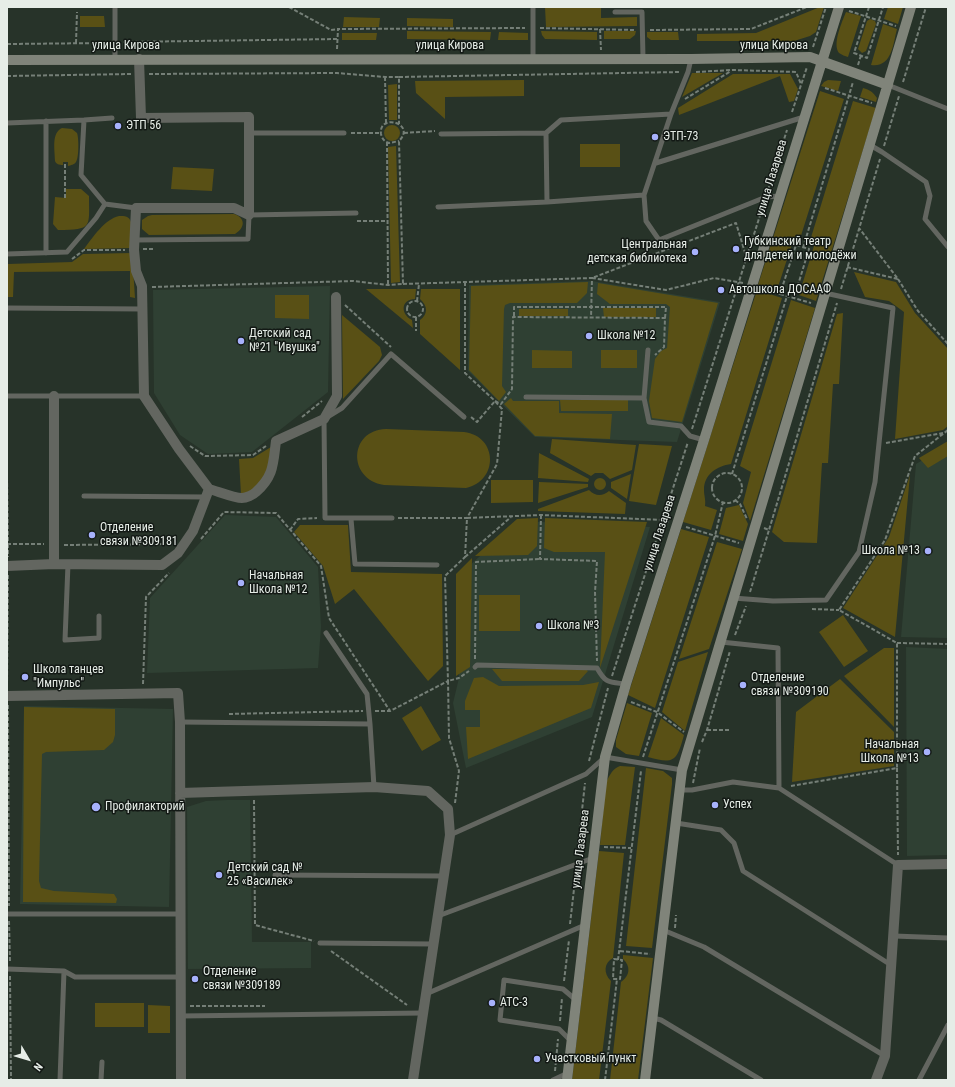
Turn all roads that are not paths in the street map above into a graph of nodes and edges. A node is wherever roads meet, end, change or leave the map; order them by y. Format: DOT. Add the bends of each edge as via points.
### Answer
graph roads {
  1 [pos="115,7"];
  2 [pos="533,7"];
  3 [pos="911,7"];
  4 [pos="839,8"];
  5 [pos="615,12"];
  6 [pos="643,58"];
  7 [pos="139,59"];
  8 [pos="534,59"];
  9 [pos="691,59"];
  10 [pos="7,60"];
  11 [pos="115,60"];
  12 [pos="823,61"];
  13 [pos="888,85"];
  14 [pos="948,109"];
  15 [pos="671,114"];
  16 [pos="805,117"];
  17 [pos="112,118"];
  18 [pos="84,120"];
  19 [pos="46,122"];
  20 [pos="7,123"];
  21 [pos="249,133"];
  22 [pos="344,133"];
  23 [pos="546,133"];
  24 [pos="441,134"];
  25 [pos="870,145"];
  26 [pos="656,163"];
  27 [pos="644,195"];
  28 [pos="780,196"];
  29 [pos="548,202"];
  30 [pos="105,204"];
  31 [pos="438,207"];
  32 [pos="136,208"];
  33 [pos="356,214"];
  34 [pos="249,215"];
  35 [pos="135,240"];
  36 [pos="948,247"];
  37 [pos="46,253"];
  38 [pos="7,254"];
  39 [pos="825,293"];
  40 [pos="336,297"];
  41 [pos="7,308"];
  42 [pos="142,309"];
  43 [pos="648,350"];
  44 [pos="7,396"];
  45 [pos="54,396"];
  46 [pos="144,396"];
  47 [pos="526,397"];
  48 [pos="644,398"];
  49 [pos="465,415"];
  50 [pos="324,420"];
  51 [pos="704,440"];
  52 [pos="207,493"];
  53 [pos="84,496"];
  54 [pos="351,518"];
  55 [pos="392,518"];
  56 [pos="54,564"];
  57 [pos="68,564"];
  58 [pos="437,565"];
  59 [pos="8,566"];
  60 [pos="733,598"];
  61 [pos="99,616"];
  62 [pos="326,633"];
  63 [pos="721,642"];
  64 [pos="475,667"];
  65 [pos="626,684"];
  66 [pos="7,696"];
  67 [pos="180,722"];
  68 [pos="370,724"];
  69 [pos="605,757"];
  70 [pos="682,770"];
  71 [pos="374,787"];
  72 [pos="780,788"];
  73 [pos="679,790"];
  74 [pos="180,793"];
  75 [pos="676,823"];
  76 [pos="450,835"];
  77 [pos="593,858"];
  78 [pos="898,864"];
  79 [pos="948,864"];
  80 [pos="275,875"];
  81 [pos="444,876"];
  82 [pos="8,914"];
  83 [pos="180,914"];
  84 [pos="438,916"];
  85 [pos="585,925"];
  86 [pos="663,930"];
  87 [pos="894,936"];
  88 [pos="948,938"];
  89 [pos="320,943"];
  90 [pos="433,944"];
  91 [pos="892,966"];
  92 [pos="8,969"];
  93 [pos="64,971"];
  94 [pos="180,977"];
  95 [pos="425,995"];
  96 [pos="576,1000"];
  97 [pos="183,1011"];
  98 [pos="423,1013"];
  99 [pos="653,1018"];
  100 [pos="948,1025"];
  101 [pos="572,1041"];
  102 [pos="885,1056"];
  103 [pos="102,1062"];
  104 [pos="567,1077"];
  105 [pos="60,1080"];
  106 [pos="101,1080"];
  107 [pos="181,1080"];
  108 [pos="413,1080"];
  109 [pos="553,1080"];
  110 [pos="645,1080"];
  111 [pos="761,1080"];
  112 [pos="876,1080"];
  113 [pos="919,1080"];
  1 -- 11 [label="lane"];
  2 -- 8 [label="lane"];
  3 -- 13 [label="main road"];
  4 -- 12 [label="main road, улица Лазарева"];
  5 -- 6 [label="lane" via="642,12"];
  6 -- 8 [label="main road, улица Кирова"];
  6 -- 9 [label="main road, улица Кирова"];
  7 -- 8 [label="main road, улица Кирова"];
  7 -- 11 [label="main road, улица Кирова"];
  7 -- 21 [label="street" via="141,118 248,117"];
  9 -- 12 [label="main road, улица Кирова" via="810,57"];
  9 -- 15 [label="lane"];
  10 -- 11 [label="main road, улица Кирова"];
  12 -- 13 [label="main road, улица Кирова"];
  12 -- 16 [label="main road, улица Лазарева"];
  13 -- 14 [label="lane"];
  13 -- 25 [label="main road"];
  15 -- 23 [label="lane" via="561,120"];
  15 -- 26 [label="lane"];
  16 -- 26 [label="lane"];
  16 -- 28 [label="main road, улица Лазарева"];
  17 -- 18 [label="lane"];
  18 -- 19 [label="lane"];
  18 -- 30 [label="lane" via="81,174"];
  19 -- 20 [label="lane"];
  19 -- 37 [label="lane"];
  21 -- 22 [label="lane"];
  21 -- 34 [label="street"];
  23 -- 24 [label="lane"];
  23 -- 29 [label="lane"];
  25 -- 36 [label="lane" via="926,182 930,196 925,219"];
  25 -- 39 [label="main road"];
  26 -- 27 [label="lane"];
  27 -- 28 [label="lane" via="646,221 660,240 766,196"];
  27 -- 29 [label="lane"];
  28 -- 51 [label="main road, улица Лазарева"];
  29 -- 31 [label="lane"];
  30 -- 32 [label="lane"];
  30 -- 37 [label="lane" via="67,252"];
  32 -- 34 [label="street" via="234,208"];
  32 -- 35 [label="street"];
  33 -- 34 [label="lane"];
  34 -- 35 [label="lane" via="248,239"];
  35 -- 42 [label="street" via="136,272 142,286"];
  37 -- 38 [label="lane"];
  39 -- 60 [label="main road" via="752,524"];
  39 -- 60 [label="lane" via="893,308 875,482 859,552 826,600 773,601"];
  40 -- 50 [label="street" via="337,396"];
  41 -- 42 [label="lane"];
  42 -- 46 [label="street"];
  43 -- 48 [label="lane"];
  44 -- 45 [label="lane"];
  45 -- 46 [label="lane"];
  45 -- 56 [label="street"];
  46 -- 52 [label="street"];
  47 -- 48 [label="lane"];
  48 -- 51 [label="lane" via="648,422 682,426 690,436"];
  49 -- 50 [label="lane" via="391,354 342,408"];
  50 -- 52 [label="street" via="276,441 270,476 254,494 243,498"];
  50 -- 54 [label="lane" via="325,518"];
  51 -- 65 [label="main road, улица Лазарева"];
  52 -- 53 [label="lane"];
  52 -- 57 [label="street" via="193,531 178,553 162,565"];
  54 -- 55 [label="lane"];
  54 -- 58 [label="lane" via="355,564"];
  56 -- 57 [label="street"];
  56 -- 59 [label="street"];
  57 -- 61 [label="lane" via="65,640 99,638"];
  60 -- 63 [label="main road"];
  62 -- 68 [label="lane" via="367,694"];
  63 -- 70 [label="main road"];
  63 -- 72 [label="lane" via="778,648"];
  64 -- 65 [label="lane" via="477,665 597,668 603,678 610,682"];
  65 -- 69 [label="main road, улица Лазарева"];
  66 -- 67 [label="street" via="178,693"];
  67 -- 68 [label="lane"];
  67 -- 74 [label="street"];
  68 -- 71 [label="lane"];
  69 -- 70 [label="lane"];
  69 -- 76 [label="lane" via="586,774"];
  69 -- 77 [label="main road, улица Лазарева"];
  70 -- 73 [label="main road"];
  71 -- 74 [label="street"];
  71 -- 76 [label="street" via="428,791 448,810"];
  72 -- 73 [label="lane" via="733,782"];
  72 -- 78 [label="lane"];
  73 -- 75 [label="main road"];
  74 -- 83 [label="street"];
  75 -- 86 [label="main road"];
  75 -- 91 [label="lane" via="721,830 734,843 743,871"];
  76 -- 81 [label="street"];
  77 -- 84 [label="lane"];
  77 -- 85 [label="main road, улица Лазарева"];
  78 -- 79 [label="street"];
  78 -- 87 [label="street"];
  80 -- 81 [label="lane"];
  81 -- 84 [label="street"];
  82 -- 83 [label="lane"];
  83 -- 94 [label="street"];
  84 -- 90 [label="street"];
  85 -- 95 [label="lane"];
  85 -- 96 [label="main road, улица Лазарева"];
  86 -- 99 [label="main road"];
  86 -- 102 [label="lane" via="704,947"];
  87 -- 88 [label="lane"];
  87 -- 91 [label="street"];
  89 -- 90 [label="lane"];
  90 -- 95 [label="street"];
  91 -- 102 [label="street"];
  92 -- 93 [label="lane"];
  93 -- 94 [label="lane" via="75,978"];
  93 -- 105 [label="lane"];
  94 -- 97 [label="street"];
  95 -- 98 [label="street"];
  96 -- 101 [label="main road, улица Лазарева"];
  96 -- 101 [label="lane" via="563,989 504,980 500,1020 559,1029"];
  97 -- 98 [label="lane"];
  97 -- 107 [label="street"];
  98 -- 108 [label="street"];
  99 -- 110 [label="main road"];
  99 -- 111 [label="lane" via="661,1020"];
  100 -- 113 [label="lane"];
  101 -- 104 [label="main road, улица Лазарева"];
  102 -- 112 [label="street"];
  103 -- 106 [label="lane"];
  104 -- 109 [label="lane"];
}
